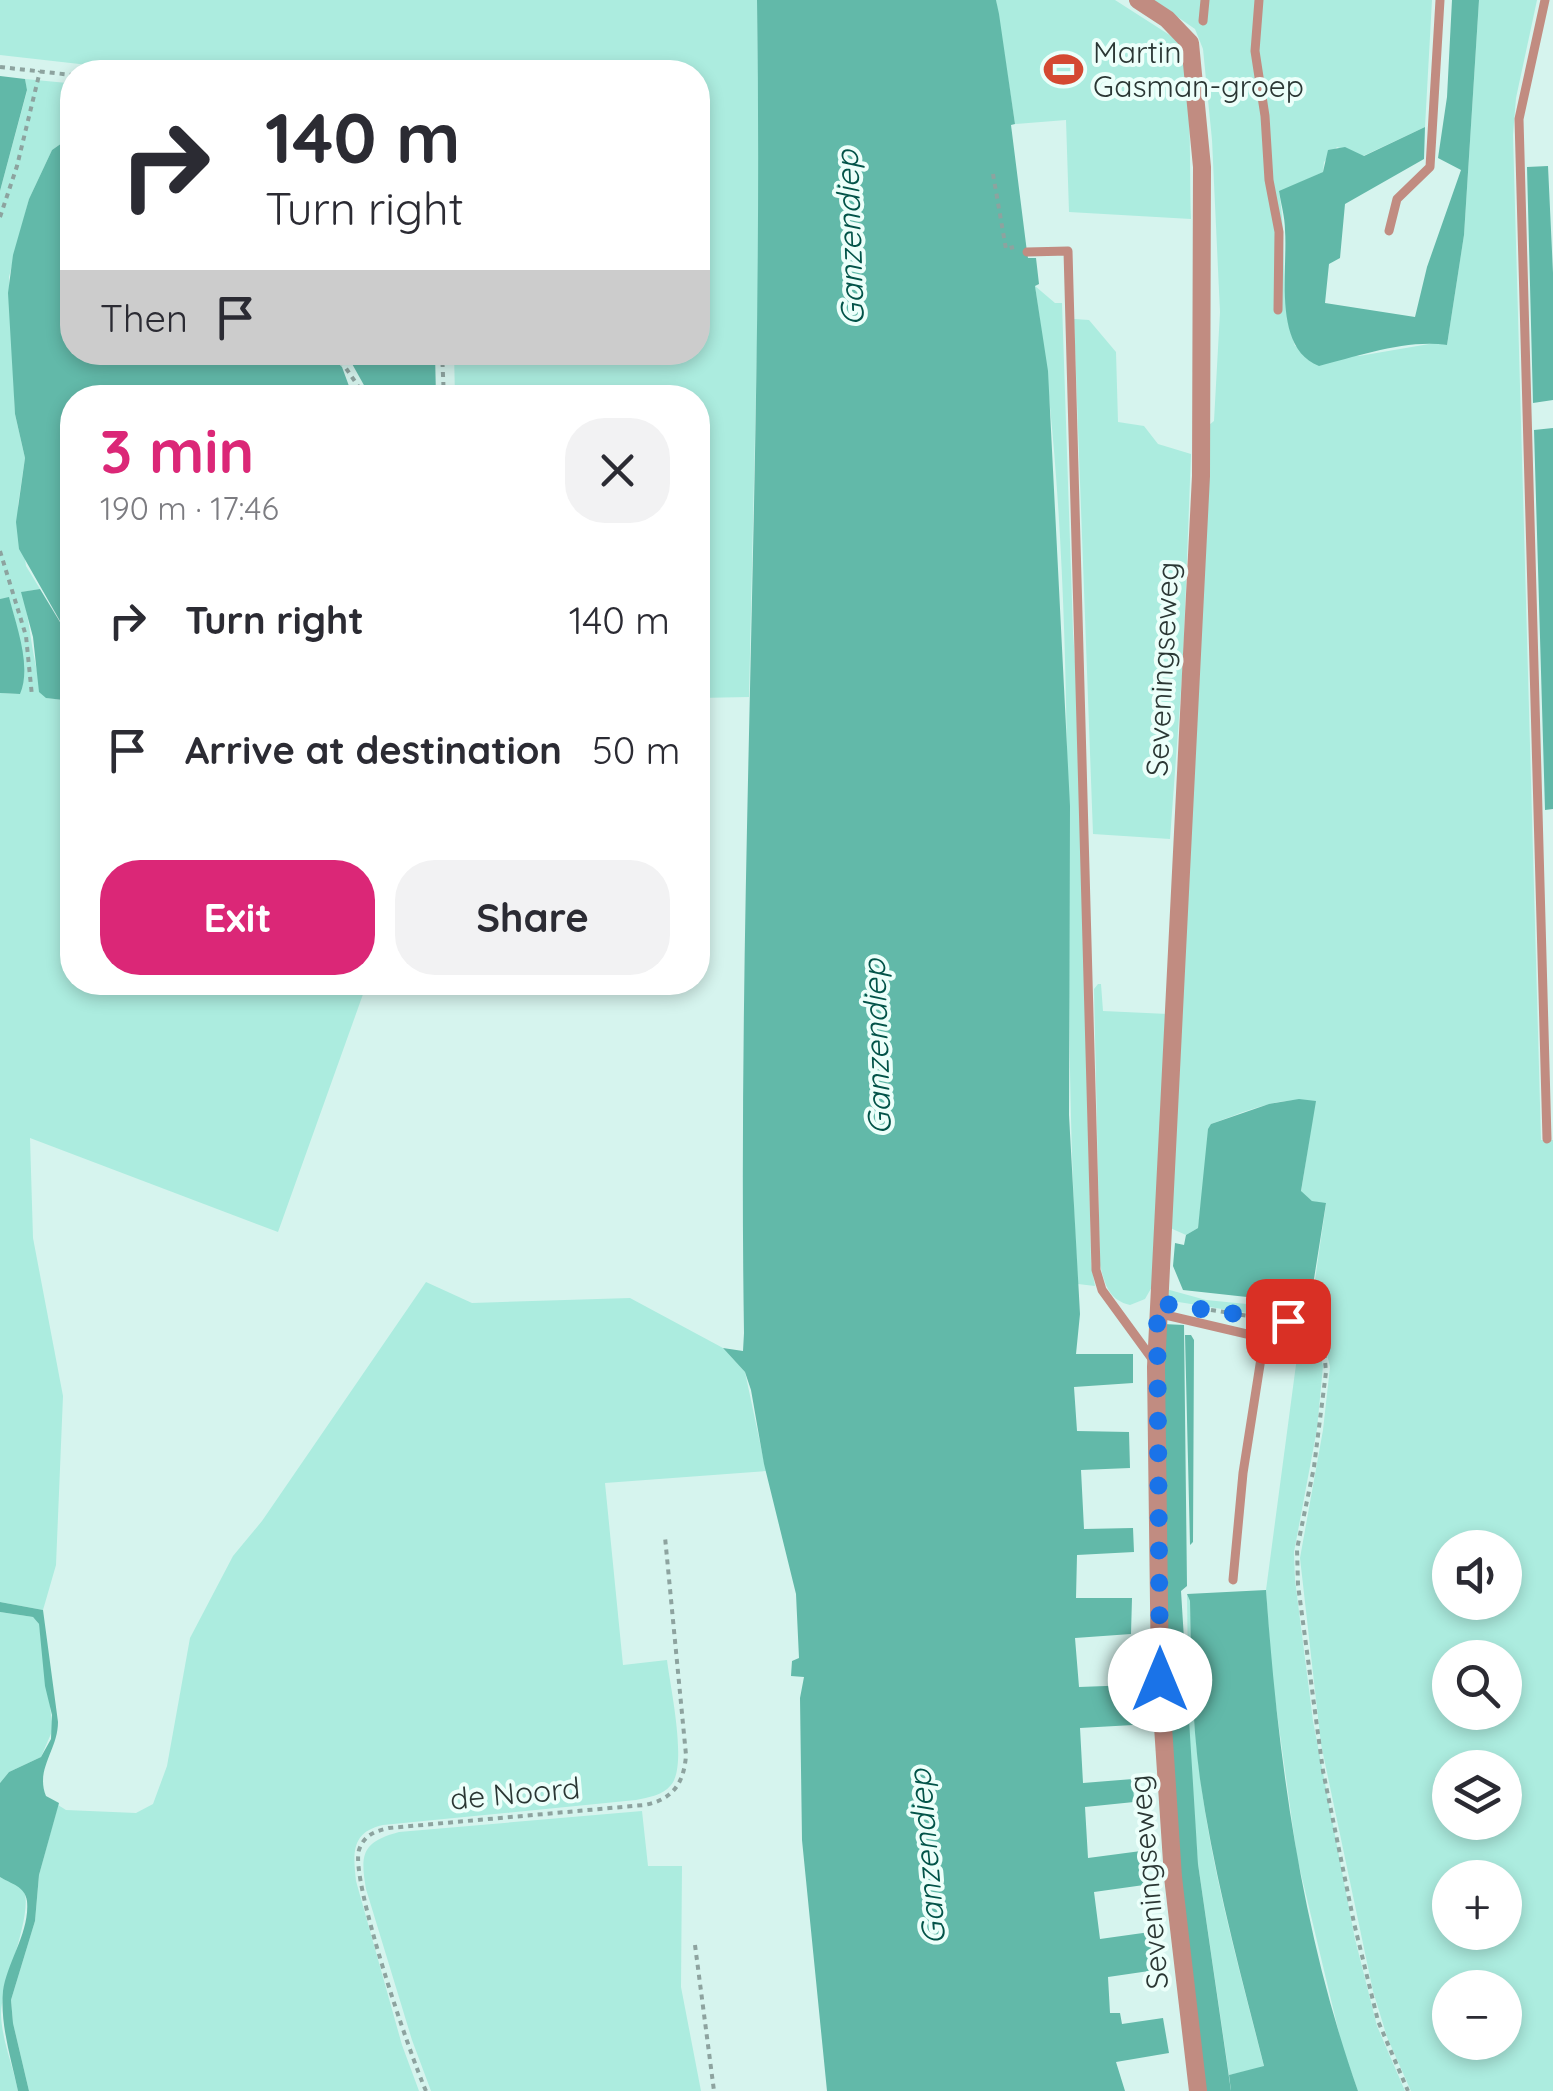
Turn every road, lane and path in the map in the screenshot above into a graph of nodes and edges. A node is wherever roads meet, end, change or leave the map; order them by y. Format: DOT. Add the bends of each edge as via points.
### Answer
graph roads {
  1 [pos="1138,0"];
  2 [pos="1205,0"];
  3 [pos="1259,0"];
  4 [pos="1440,0"];
  5 [pos="1545,0"];
  6 [pos="1203,21"];
  7 [pos="0,67"];
  8 [pos="40,71"];
  9 [pos="60,74"];
  10 [pos="993,174"];
  11 [pos="0,217"];
  12 [pos="1389,231"];
  13 [pos="1023,249"];
  14 [pos="1278,310"];
  15 [pos="0,551"];
  16 [pos="32,696"];
  17 [pos="1547,1140"];
  18 [pos="1194,1308"];
  19 [pos="1157,1313"];
  20 [pos="1156,1367"];
  21 [pos="665,1537"];
  22 [pos="1234,1580"];
  23 [pos="696,1945"];
  24 [pos="426,2091"];
  25 [pos="714,2091"];
  26 [pos="1198,2091"];
  27 [pos="1408,2091"];
  1 -- 19 [label="street, Seveningseweg" via="1190,43 1202,166 1202,476"];
  2 -- 6 [label="lane"];
  3 -- 14 [label="lane" via="1255,51 1279,232"];
  4 -- 12 [label="lane" via="1430,167 1397,199"];
  5 -- 17 [label="lane" via="1520,119"];
  7 -- 8 [label="path"];
  8 -- 9 [label="path"];
  8 -- 11 [label="path"];
  10 -- 13 [label="path" via="1006,249"];
  13 -- 20 [label="lane" via="1068,251 1096,1270 1102,1290"];
  15 -- 16 [label="path" via="26,636"];
  18 -- 27 [label="path" via="1300,1324 1324,1349 1298,1585 1323,1771 1354,1923 1378,2021"];
  19 -- 20 [label="street, Seveningseweg"];
  19 -- 22 [label="lane" via="1251,1334 1262,1352"];
  20 -- 26 [label="street, Seveningseweg" via="1160,1680 1173,1877"];
  21 -- 24 [label="path, de Noord" via="686,1755 674,1792 644,1805 389,1828 360,1845 363,1895"];
  23 -- 25 [label="path"];
}
